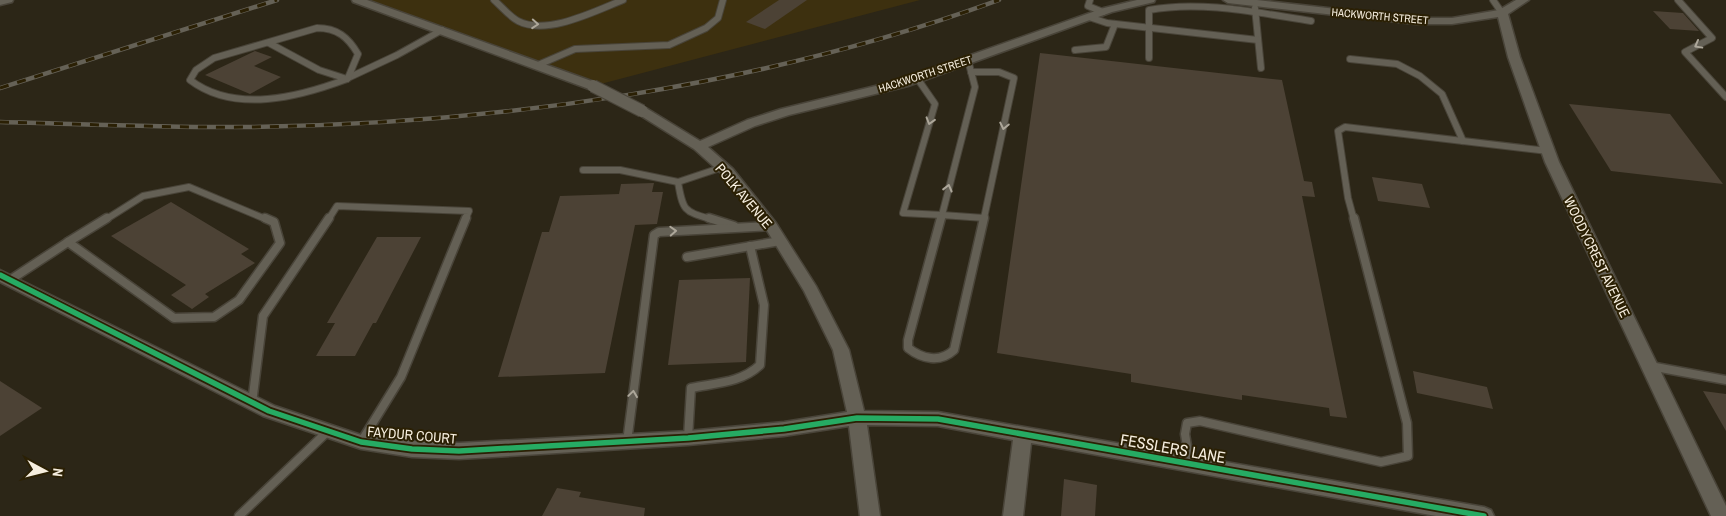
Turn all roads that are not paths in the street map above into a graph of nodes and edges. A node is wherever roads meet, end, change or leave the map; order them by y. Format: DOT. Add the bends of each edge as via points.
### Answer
graph roads {
  1 [pos="8,0"];
  2 [pos="357,0"];
  3 [pos="388,0"];
  4 [pos="494,0"];
  5 [pos="622,0"];
  6 [pos="723,0"];
  7 [pos="1090,0"];
  8 [pos="1150,0"];
  9 [pos="1228,0"];
  10 [pos="1493,0"];
  11 [pos="1524,0"];
  12 [pos="1678,0"];
  13 [pos="0,2"];
  14 [pos="373,5"];
  15 [pos="1255,8"];
  16 [pos="1102,12"];
  17 [pos="1502,13"];
  18 [pos="1089,17"];
  19 [pos="1311,21"];
  20 [pos="1115,24"];
  21 [pos="1149,28"];
  22 [pos="442,30"];
  23 [pos="1258,40"];
  24 [pos="269,43"];
  25 [pos="1075,50"];
  26 [pos="1149,58"];
  27 [pos="1350,59"];
  28 [pos="538,65"];
  29 [pos="969,66"];
  30 [pos="1261,68"];
  31 [pos="917,78"];
  32 [pos="348,79"];
  33 [pos="1726,97"];
  34 [pos="1463,141"];
  35 [pos="699,146"];
  36 [pos="1548,151"];
  37 [pos="723,167"];
  38 [pos="583,170"];
  39 [pos="678,182"];
  40 [pos="942,215"];
  41 [pos="984,218"];
  42 [pos="770,226"];
  43 [pos="741,228"];
  44 [pos="780,241"];
  45 [pos="68,242"];
  46 [pos="750,246"];
  47 [pos="687,257"];
  48 [pos="5,278"];
  49 [pos="1650,366"];
  50 [pos="1726,380"];
  51 [pos="252,403"];
  52 [pos="857,418"];
  53 [pos="328,431"];
  54 [pos="1023,435"];
  55 [pos="688,438"];
  56 [pos="362,442"];
  57 [pos="627,442"];
  58 [pos="1190,464"];
  59 [pos="239,516"];
  60 [pos="870,516"];
  61 [pos="1013,516"];
  62 [pos="1484,516"];
  63 [pos="1721,516"];
  1 -- 13 [label="street"];
  2 -- 14 [label="street, POLK AVENUE"];
  3 -- 14 [label="street"];
  4 -- 5 [label="lane, one-way" via="520,22 537,25 568,20"];
  6 -- 28 [label="lane" via="718,18 706,28 669,45 575,49"];
  7 -- 16 [label="lane" via="1088,6"];
  8 -- 16 [label="street, HACKWORTH STREET"];
  9 -- 15 [label="street, HACKWORTH STREET"];
  10 -- 17 [label="lane"];
  11 -- 17 [label="street"];
  12 -- 33 [label="lane, one-way" via="1712,38 1685,52"];
  14 -- 22 [label="street, POLK AVENUE"];
  15 -- 17 [label="street, HACKWORTH STREET" via="1416,21 1452,21"];
  15 -- 19 [label="lane"];
  15 -- 21 [label="lane" via="1157,7 1149,10"];
  15 -- 23 [label="lane"];
  16 -- 18 [label="street, HACKWORTH STREET"];
  17 -- 36 [label="street, WOODYCREST AVENUE" via="1514,57"];
  18 -- 20 [label="lane"];
  18 -- 29 [label="street, HACKWORTH STREET"];
  20 -- 21 [label="lane"];
  20 -- 25 [label="lane" via="1106,47"];
  21 -- 23 [label="lane"];
  21 -- 26 [label="lane"];
  22 -- 28 [label="street, POLK AVENUE"];
  22 -- 32 [label="lane" via="377,67"];
  23 -- 30 [label="lane"];
  24 -- 32 [label="lane" via="319,70"];
  24 -- 32 [label="lane" via="305,30 322,27 335,30 350,38 358,54"];
  24 -- 32 [label="lane" via="232,51 208,61 194,71 190,80 207,92 236,99 272,99 308,93"];
  27 -- 34 [label="lane" via="1397,64 1420,76 1442,94"];
  28 -- 35 [label="street, POLK AVENUE, bridge" via="593,86"];
  29 -- 31 [label="street, HACKWORTH STREET"];
  40 -- 29 [label="lane, one-way" via="975,87"];
  29 -- 41 [label="lane, one-way" via="1014,78"];
  31 -- 35 [label="street, HACKWORTH STREET" via="785,112 750,123"];
  31 -- 40 [label="lane, one-way" via="935,104 902,213"];
  34 -- 36 [label="lane"];
  34 -- 58 [label="lane" via="1364,128 1346,127 1338,132 1348,198 1407,423 1408,456 1381,462 1200,421 1187,423 1185,434"];
  35 -- 37 [label="street, POLK AVENUE"];
  36 -- 49 [label="street, WOODYCREST AVENUE"];
  37 -- 39 [label="lane"];
  37 -- 42 [label="street, POLK AVENUE"];
  38 -- 39 [label="lane" via="632,170"];
  39 -- 43 [label="lane" via="682,205 690,213"];
  40 -- 41 [label="lane"];
  40 -- 41 [label="lane" via="908,340 908,348 914,354 940,359 954,350"];
  42 -- 43 [label="lane"];
  42 -- 44 [label="street, POLK AVENUE"];
  57 -- 43 [label="lane, one-way" via="654,235 659,232"];
  44 -- 46 [label="lane"];
  44 -- 52 [label="street, POLK AVENUE" via="811,290 841,350"];
  45 -- 45 [label="lane" via="143,196 189,187 274,222 280,242 239,300 214,317 174,318"];
  45 -- 48 [label="lane"];
  46 -- 47 [label="lane"];
  46 -- 55 [label="lane" via="764,305 760,365 744,377 691,388"];
  48 -- 51 [label="street, FAYDUR COURT"];
  49 -- 50 [label="lane"];
  49 -- 63 [label="street, WOODYCREST AVENUE"];
  51 -- 53 [label="street, FAYDUR COURT" via="269,412"];
  51 -- 56 [label="lane" via="263,316 337,206 469,211 401,377"];
  52 -- 54 [label="street, FESSLERS LANE" via="938,418"];
  52 -- 55 [label="street, FAYDUR COURT"];
  52 -- 60 [label="street, POLK AVENUE"];
  53 -- 56 [label="street, FAYDUR COURT"];
  53 -- 59 [label="lane"];
  54 -- 58 [label="street, FESSLERS LANE"];
  54 -- 61 [label="street"];
  55 -- 57 [label="street, FAYDUR COURT"];
  56 -- 57 [label="street, FAYDUR COURT" via="459,451"];
  58 -- 62 [label="street, FESSLERS LANE"];
}
